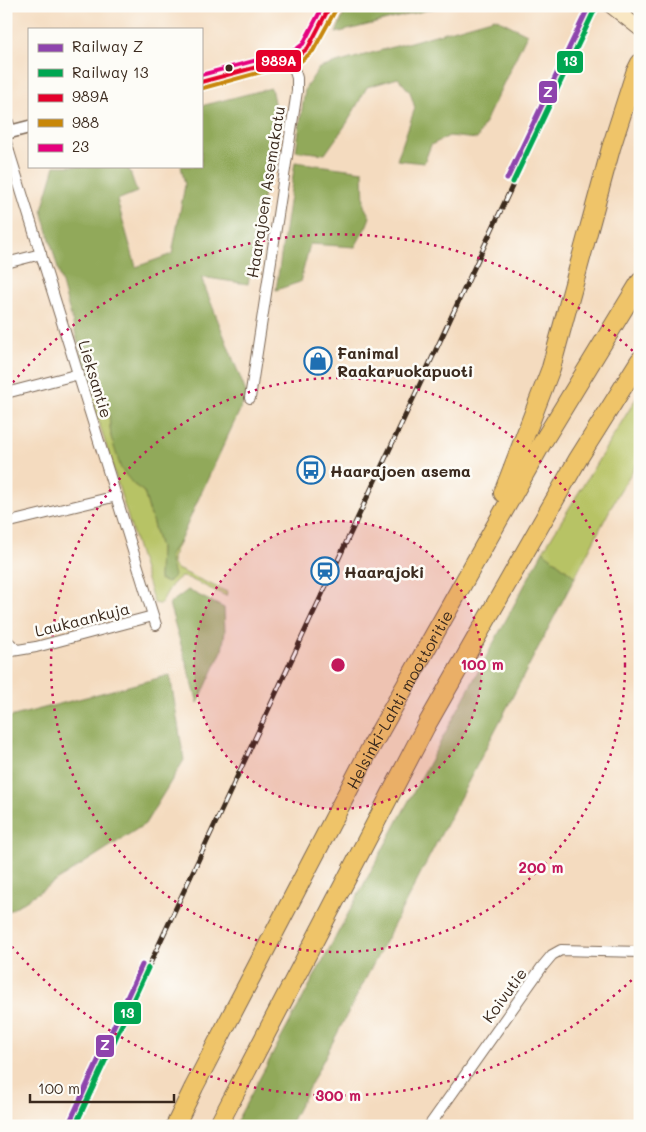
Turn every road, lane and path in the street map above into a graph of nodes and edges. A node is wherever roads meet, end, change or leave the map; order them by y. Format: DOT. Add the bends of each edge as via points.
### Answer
graph roads {
  1 [pos="330,6"];
  2 [pos="612,7"];
  3 [pos="640,29"];
  4 [pos="291,59"];
  5 [pos="640,63"];
  6 [pos="202,82"];
  7 [pos="6,116"];
  8 [pos="28,127"];
  9 [pos="8,135"];
  10 [pos="41,254"];
  11 [pos="6,262"];
  12 [pos="640,282"];
  13 [pos="640,360"];
  14 [pos="79,374"];
  15 [pos="6,393"];
  16 [pos="250,398"];
  17 [pos="116,496"];
  18 [pos="6,523"];
  19 [pos="475,562"];
  20 [pos="154,620"];
  21 [pos="6,640"];
  22 [pos="17,650"];
  23 [pos="6,652"];
  24 [pos="640,952"];
  25 [pos="175,1126"];
  26 [pos="218,1126"];
  27 [pos="429,1126"];
  1 -- 4 [label="street" via="308,48"];
  2 -- 3 [label="main road"];
  4 -- 6 [label="street"];
  4 -- 16 [label="street, Haarajoen Asemakatu" via="297,91"];
  5 -- 19 [label="highway" via="611,148 551,368"];
  7 -- 9 [label="street, Lieksantie"];
  8 -- 9 [label="street"];
  9 -- 10 [label="street, Lieksantie"];
  10 -- 11 [label="street"];
  10 -- 14 [label="street, Lieksantie"];
  12 -- 19 [label="highway, Helsinki-Lahti moottoritie" via="542,443"];
  13 -- 26 [label="highway" via="578,459 426,726"];
  14 -- 15 [label="street"];
  14 -- 17 [label="street, Lieksantie"];
  17 -- 18 [label="street"];
  17 -- 20 [label="street, Lieksantie"];
  19 -- 25 [label="highway, Helsinki-Lahti moottoritie" via="371,747"];
  20 -- 22 [label="street, Laukaankuja"];
  21 -- 22 [label="street, Laukaankuja"];
  22 -- 23 [label="street, Laukaankuja"];
  24 -- 27 [label="street, Koivutie" via="561,950 552,955"];
}
